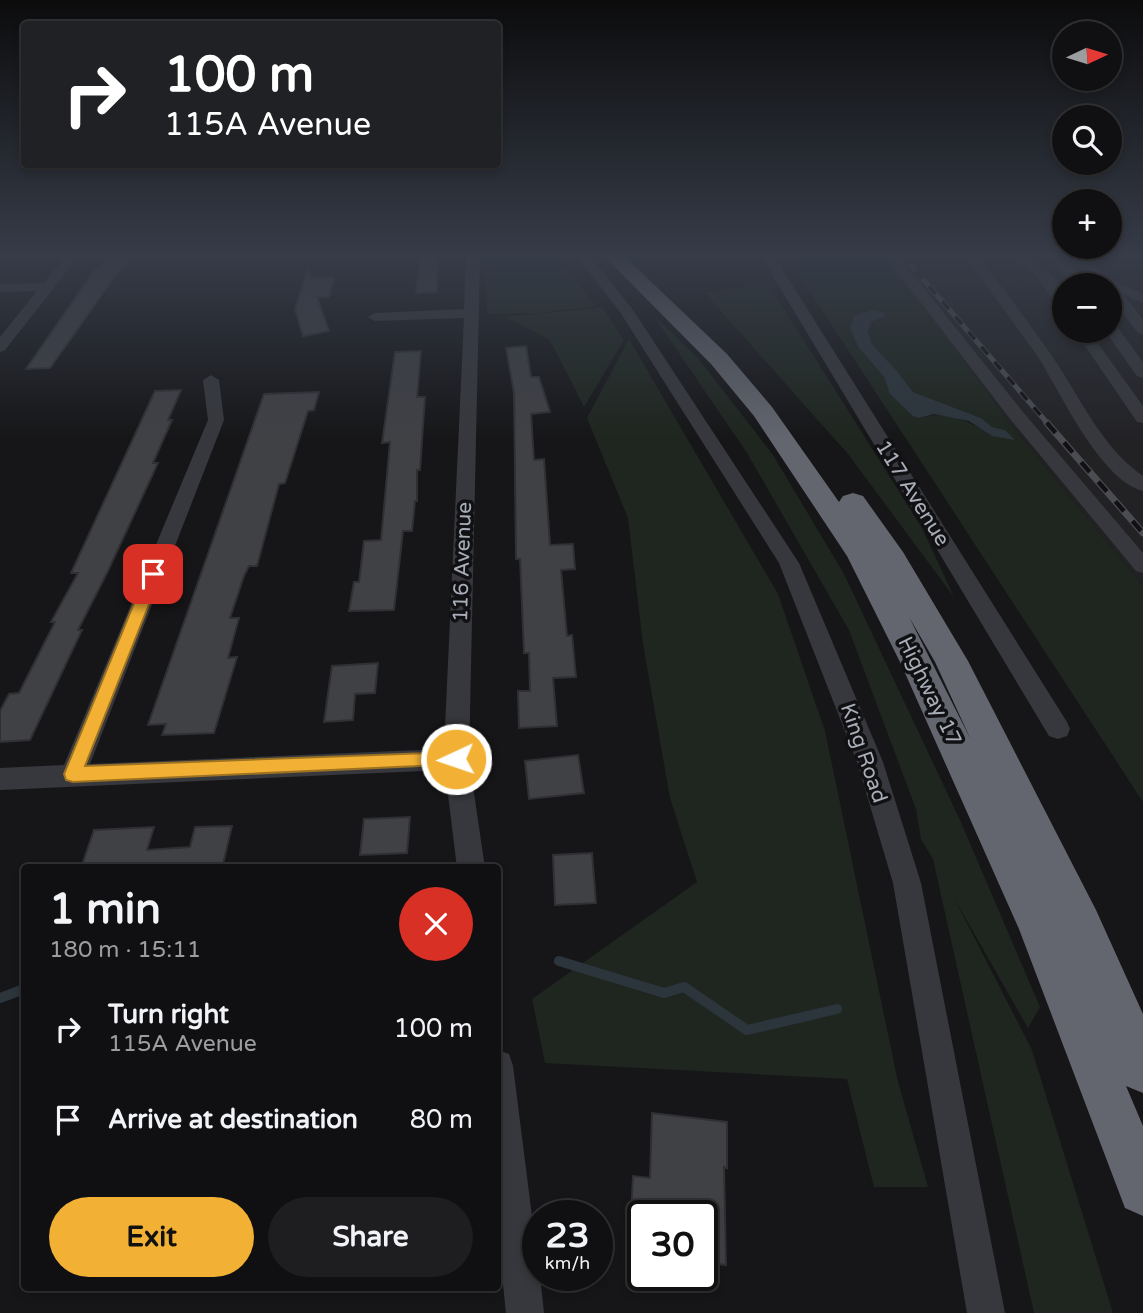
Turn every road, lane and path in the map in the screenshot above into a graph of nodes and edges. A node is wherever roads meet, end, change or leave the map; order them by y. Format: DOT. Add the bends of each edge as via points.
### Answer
graph roads {
  1 [pos="24,317"];
  2 [pos="471,317"];
  3 [pos="631,317"];
  4 [pos="676,317"];
  5 [pos="697,317"];
  6 [pos="805,317"];
  7 [pos="941,317"];
  8 [pos="1016,317"];
  9 [pos="1090,343"];
  10 [pos="1121,343"];
  11 [pos="0,348"];
  12 [pos="1143,373"];
  13 [pos="211,380"];
  14 [pos="1143,418"];
  15 [pos="1143,485"];
  16 [pos="1143,566"];
  17 [pos="1058,729"];
  18 [pos="456,759"];
  19 [pos="73,774"];
  20 [pos="0,779"];
  21 [pos="470,864"];
  22 [pos="1143,1069"];
  23 [pos="501,1101"];
  24 [pos="1143,1190"];
  25 [pos="525,1313"];
  26 [pos="986,1313"];
  1 -- 11 [label="street"];
  2 -- 18 [label="street, 116 Avenue"];
  3 -- 26 [label="street, King Road" via="789,563 865,750 907,883"];
  4 -- 24 [label="highway, Highway 17" via="719,359 785,443 861,554 918,664 1039,925"];
  5 -- 22 [label="highway, Highway 17" via="741,359 832,471 888,552 951,661 1081,925"];
  6 -- 17 [label="street, 117 Avenue"];
  7 -- 16 [label="street"];
  8 -- 15 [label="street" via="1110,458"];
  9 -- 14 [label="street"];
  10 -- 12 [label="street"];
  13 -- 19 [label="street" via="216,420"];
  18 -- 19 [label="street"];
  18 -- 21 [label="street, 116 Avenue"];
  19 -- 20 [label="street"];
  23 -- 25 [label="street"];
}
